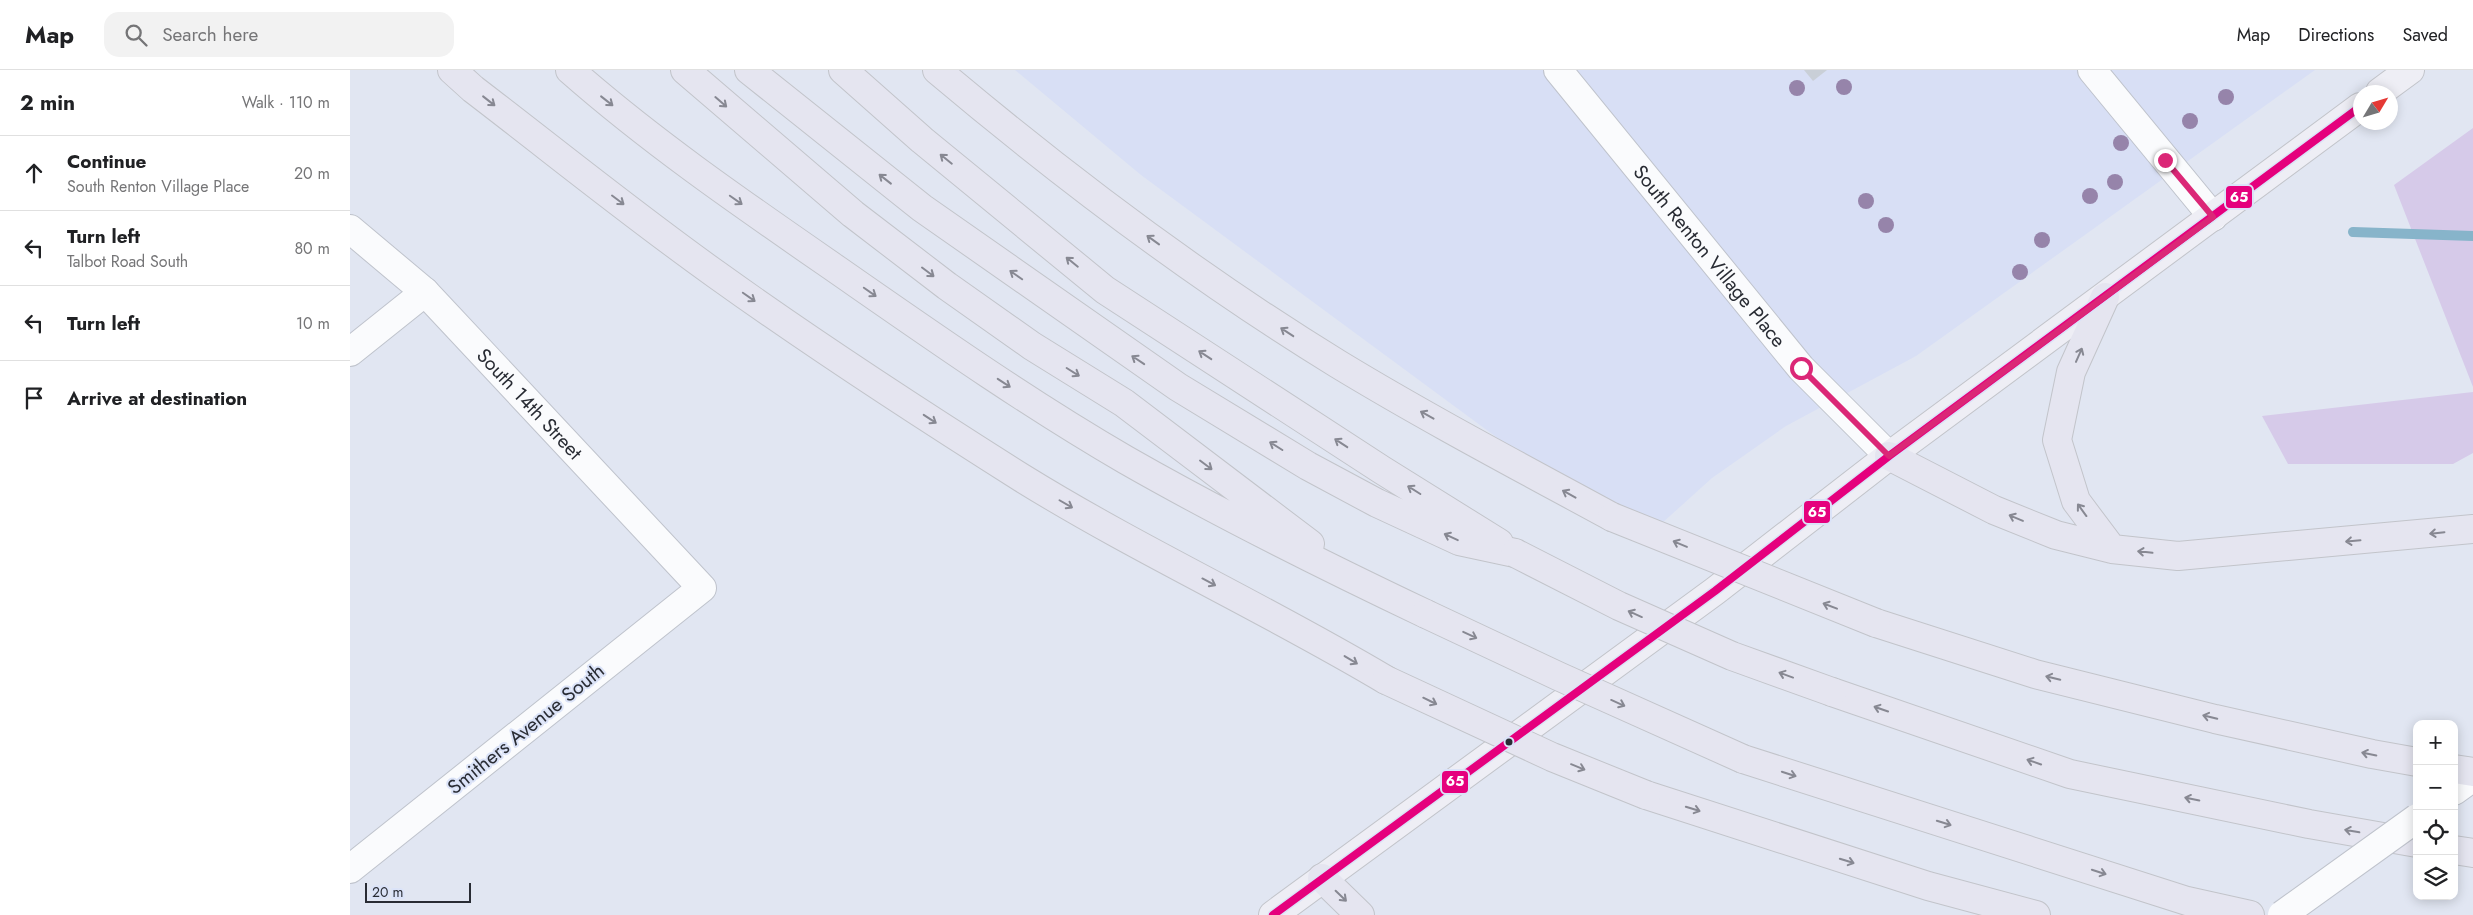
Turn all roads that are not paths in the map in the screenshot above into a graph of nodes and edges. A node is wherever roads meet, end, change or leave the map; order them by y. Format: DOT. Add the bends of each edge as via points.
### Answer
graph roads {
  1 [pos="452,70"];
  2 [pos="570,70"];
  3 [pos="685,70"];
  4 [pos="749,70"];
  5 [pos="843,70"];
  6 [pos="937,70"];
  7 [pos="1558,70"];
  8 [pos="2092,70"];
  9 [pos="2410,70"];
  10 [pos="2390,85"];
  11 [pos="2353,112"];
  12 [pos="2213,217"];
  13 [pos="350,229"];
  14 [pos="425,292"];
  15 [pos="2105,297"];
  16 [pos="350,352"];
  17 [pos="1889,456"];
  18 [pos="2473,529"];
  19 [pos="2112,548"];
  20 [pos="1515,553"];
  21 [pos="1362,584"];
  22 [pos="702,588"];
  23 [pos="2413,761"];
  24 [pos="2458,770"];
  25 [pos="2473,772"];
  26 [pos="2473,777"];
  27 [pos="2458,788"];
  28 [pos="2413,821"];
  29 [pos="2413,842"];
  30 [pos="2458,851"];
  31 [pos="2473,853"];
  32 [pos="350,870"];
  33 [pos="1322,878"];
  34 [pos="1273,915"];
  35 [pos="1360,915"];
  36 [pos="2036,915"];
  37 [pos="2250,915"];
  38 [pos="2282,915"];
  1 -- 36 [label="highway, one-way, bridge" via="715,274 889,393 1090,518 1309,634 1386,680 1534,749 1646,795 1918,883"];
  2 -- 21 [label="highway, one-way" via="720,188 1023,396 1205,504"];
  3 -- 21 [label="highway, one-way" via="853,214 1032,346 1124,403"];
  20 -- 4 [label="highway, one-way" via="1459,541 1377,503 1308,466 1178,387 922,208"];
  20 -- 5 [label="highway, one-way" via="1105,290 922,140"];
  23 -- 6 [label="highway, one-way, bridge" via="2215,719 2036,674 1876,623 1612,517 1408,405 1272,321 1114,212"];
  7 -- 17 [label="street, South Renton Village Place" via="1801,368"];
  8 -- 12 [label="street"];
  9 -- 10 [label="main road"];
  11 -- 12 [label="main road"];
  12 -- 15 [label="main road"];
  13 -- 14 [label="street, South 14th Street"];
  14 -- 16 [label="street"];
  14 -- 22 [label="street, South 14th Street"];
  15 -- 17 [label="main road"];
  19 -- 15 [label="highway, one-way" via="2076,501 2057,440 2071,372"];
  19 -- 17 [label="highway, one-way" via="2047,532 1994,510"];
  17 -- 33 [label="main road" via="1715,591"];
  18 -- 19 [label="highway, one-way" via="2178,556"];
  29 -- 20 [label="highway, one-way, bridge" via="2070,774 1715,649 1619,606"];
  21 -- 37 [label="highway, one-way, bridge" via="1743,759 2187,901"];
  22 -- 32 [label="street, Smithers Avenue South"];
  24 -- 25 [label="highway"];
  26 -- 27 [label="street"];
  28 -- 38 [label="street, bridge"];
  30 -- 31 [label="highway"];
  33 -- 34 [label="main road"];
  33 -- 35 [label="highway, one-way"];
}
